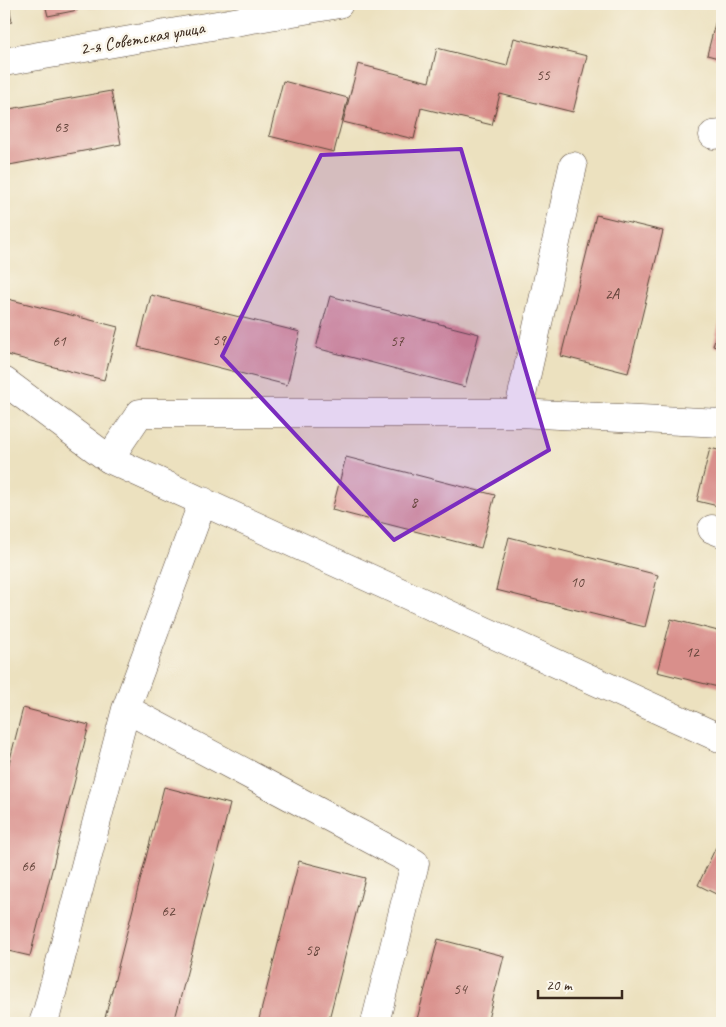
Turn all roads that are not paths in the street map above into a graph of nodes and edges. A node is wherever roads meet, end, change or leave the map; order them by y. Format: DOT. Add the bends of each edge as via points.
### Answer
graph roads {
  1 [pos="340,4"];
  2 [pos="4,62"];
  3 [pos="573,166"];
  4 [pos="4,381"];
  5 [pos="518,413"];
  6 [pos="722,423"];
  7 [pos="109,459"];
  8 [pos="203,501"];
  9 [pos="126,709"];
  10 [pos="722,739"];
  11 [pos="43,1023"];
  12 [pos="375,1023"];
  1 -- 2 [label="street, 2-я Советская улица"];
  3 -- 5 [label="street"];
  4 -- 7 [label="street"];
  5 -- 6 [label="street"];
  5 -- 7 [label="street" via="140,413"];
  7 -- 8 [label="street"];
  8 -- 9 [label="street"];
  8 -- 10 [label="street"];
  9 -- 11 [label="street"];
  9 -- 12 [label="street" via="415,863"];
}
